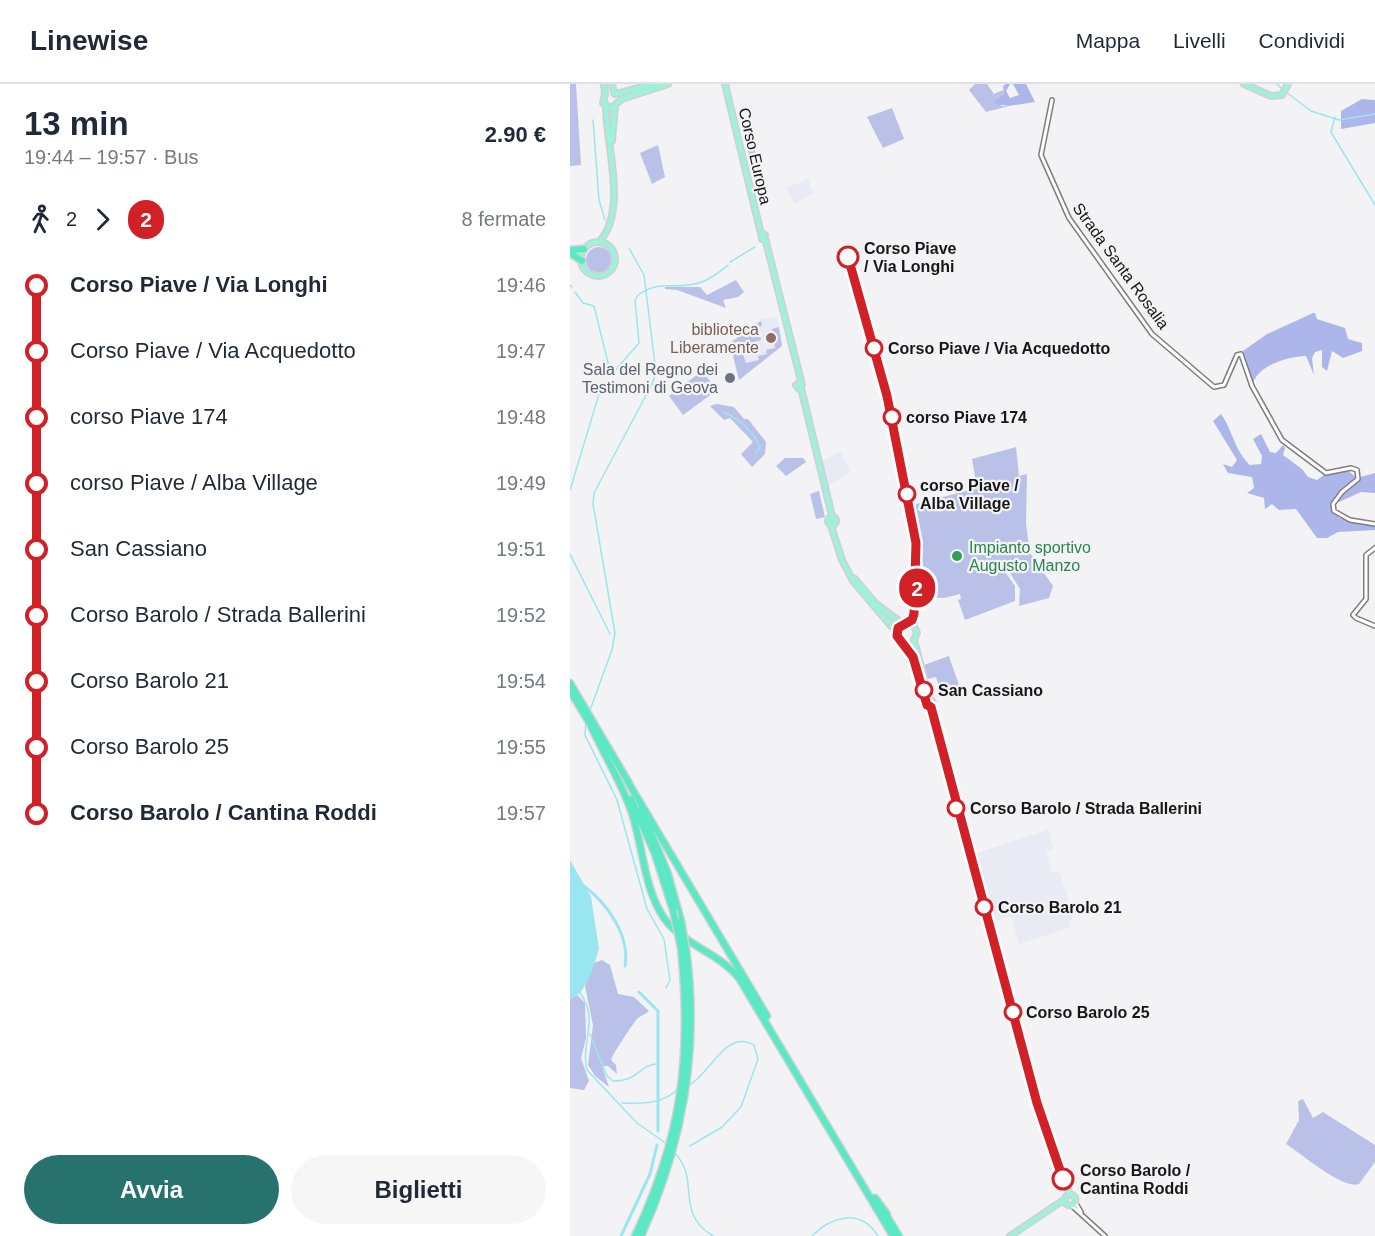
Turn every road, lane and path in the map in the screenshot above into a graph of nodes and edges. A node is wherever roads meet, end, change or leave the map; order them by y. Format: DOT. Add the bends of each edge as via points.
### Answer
graph roads {
  1 [pos="604,84"];
  2 [pos="612,84"];
  3 [pos="654,84"];
  4 [pos="668,84"];
  5 [pos="727,84"];
  6 [pos="1244,84"];
  7 [pos="1288,84"];
  8 [pos="614,93"];
  9 [pos="605,94"];
  10 [pos="1052,100"];
  11 [pos="616,104"];
  12 [pos="606,107"];
  13 [pos="611,149"];
  14 [pos="608,227"];
  15 [pos="763,236"];
  16 [pos="599,242"];
  17 [pos="609,245"];
  18 [pos="584,249"];
  19 [pos="570,251"];
  20 [pos="582,261"];
  21 [pos="799,386"];
  22 [pos="831,516"];
  23 [pos="1375,524"];
  24 [pos="832,526"];
  25 [pos="1375,548"];
  26 [pos="903,624"];
  27 [pos="1375,626"];
  28 [pos="897,633"];
  29 [pos="914,640"];
  30 [pos="904,643"];
  31 [pos="570,683"];
  32 [pos="570,691"];
  33 [pos="929,703"];
  34 [pos="582,707"];
  35 [pos="591,723"];
  36 [pos="628,782"];
  37 [pos="683,948"];
  38 [pos="665,1169"];
  39 [pos="1069,1201"];
  40 [pos="635,1236"];
  41 [pos="641,1236"];
  42 [pos="893,1236"];
  43 [pos="902,1236"];
  44 [pos="1010,1236"];
  45 [pos="1105,1236"];
  1 -- 9 [label="main road"];
  2 -- 8 [label="main road"];
  3 -- 8 [label="main road"];
  4 -- 11 [label="main road"];
  5 -- 15 [label="main road, Corso Europa"];
  6 -- 7 [label="main road" via="1271,96 1280,96"];
  8 -- 9 [label="main road"];
  8 -- 11 [label="main road"];
  9 -- 12 [label="main road" via="602,101"];
  10 -- 23 [label="street, Strada Santa Rosalia" via="1041,145 1044,167 1069,218 1152,334 1214,387 1224,385 1237,354 1241,354 1252,386 1282,440 1326,473 1358,470 1359,477 1333,504 1334,511 1350,520"];
  11 -- 12 [label="main road"];
  11 -- 13 [label="main road"];
  12 -- 13 [label="main road"];
  13 -- 14 [label="main road" via="613,197"];
  14 -- 16 [label="main road"];
  14 -- 17 [label="main road"];
  15 -- 21 [label="main road, Corso Europa"];
  15 -- 21 [label="main road, Corso Europa"];
  16 -- 17 [label="main road"];
  16 -- 18 [label="main road"];
  17 -- 20 [label="main road" via="615,261 607,273 591,274"];
  18 -- 19 [label="highway"];
  18 -- 20 [label="main road"];
  19 -- 20 [label="highway"];
  21 -- 22 [label="main road, Corso Europa"];
  21 -- 22 [label="main road, Corso Europa"];
  22 -- 24 [label="main road"];
  24 -- 26 [label="main road" via="855,579 875,603"];
  24 -- 28 [label="main road" via="853,581"];
  25 -- 27 [label="street" via="1366,555 1366,599 1353,615"];
  26 -- 28 [label="main road"];
  26 -- 29 [label="main road" via="915,628"];
  28 -- 30 [label="main road"];
  29 -- 30 [label="main road"];
  29 -- 33 [label="main road"];
  30 -- 33 [label="main road" via="917,666"];
  31 -- 34 [label="highway"];
  32 -- 34 [label="highway"];
  33 -- 39 [label="main road" via="1037,1103"];
  34 -- 35 [label="highway"];
  35 -- 36 [label="highway"];
  35 -- 37 [label="highway, bridge" via="642,821 662,871"];
  35 -- 42 [label="highway" via="632,812 653,894 663,917 682,936 727,964 757,1007"];
  36 -- 37 [label="highway, bridge" via="661,854 681,921"];
  36 -- 43 [label="highway" via="875,1198"];
  37 -- 38 [label="highway" via="689,1002 688,1083"];
  38 -- 40 [label="highway"];
  38 -- 41 [label="highway"];
  39 -- 44 [label="main road"];
  39 -- 45 [label="street"];
}
